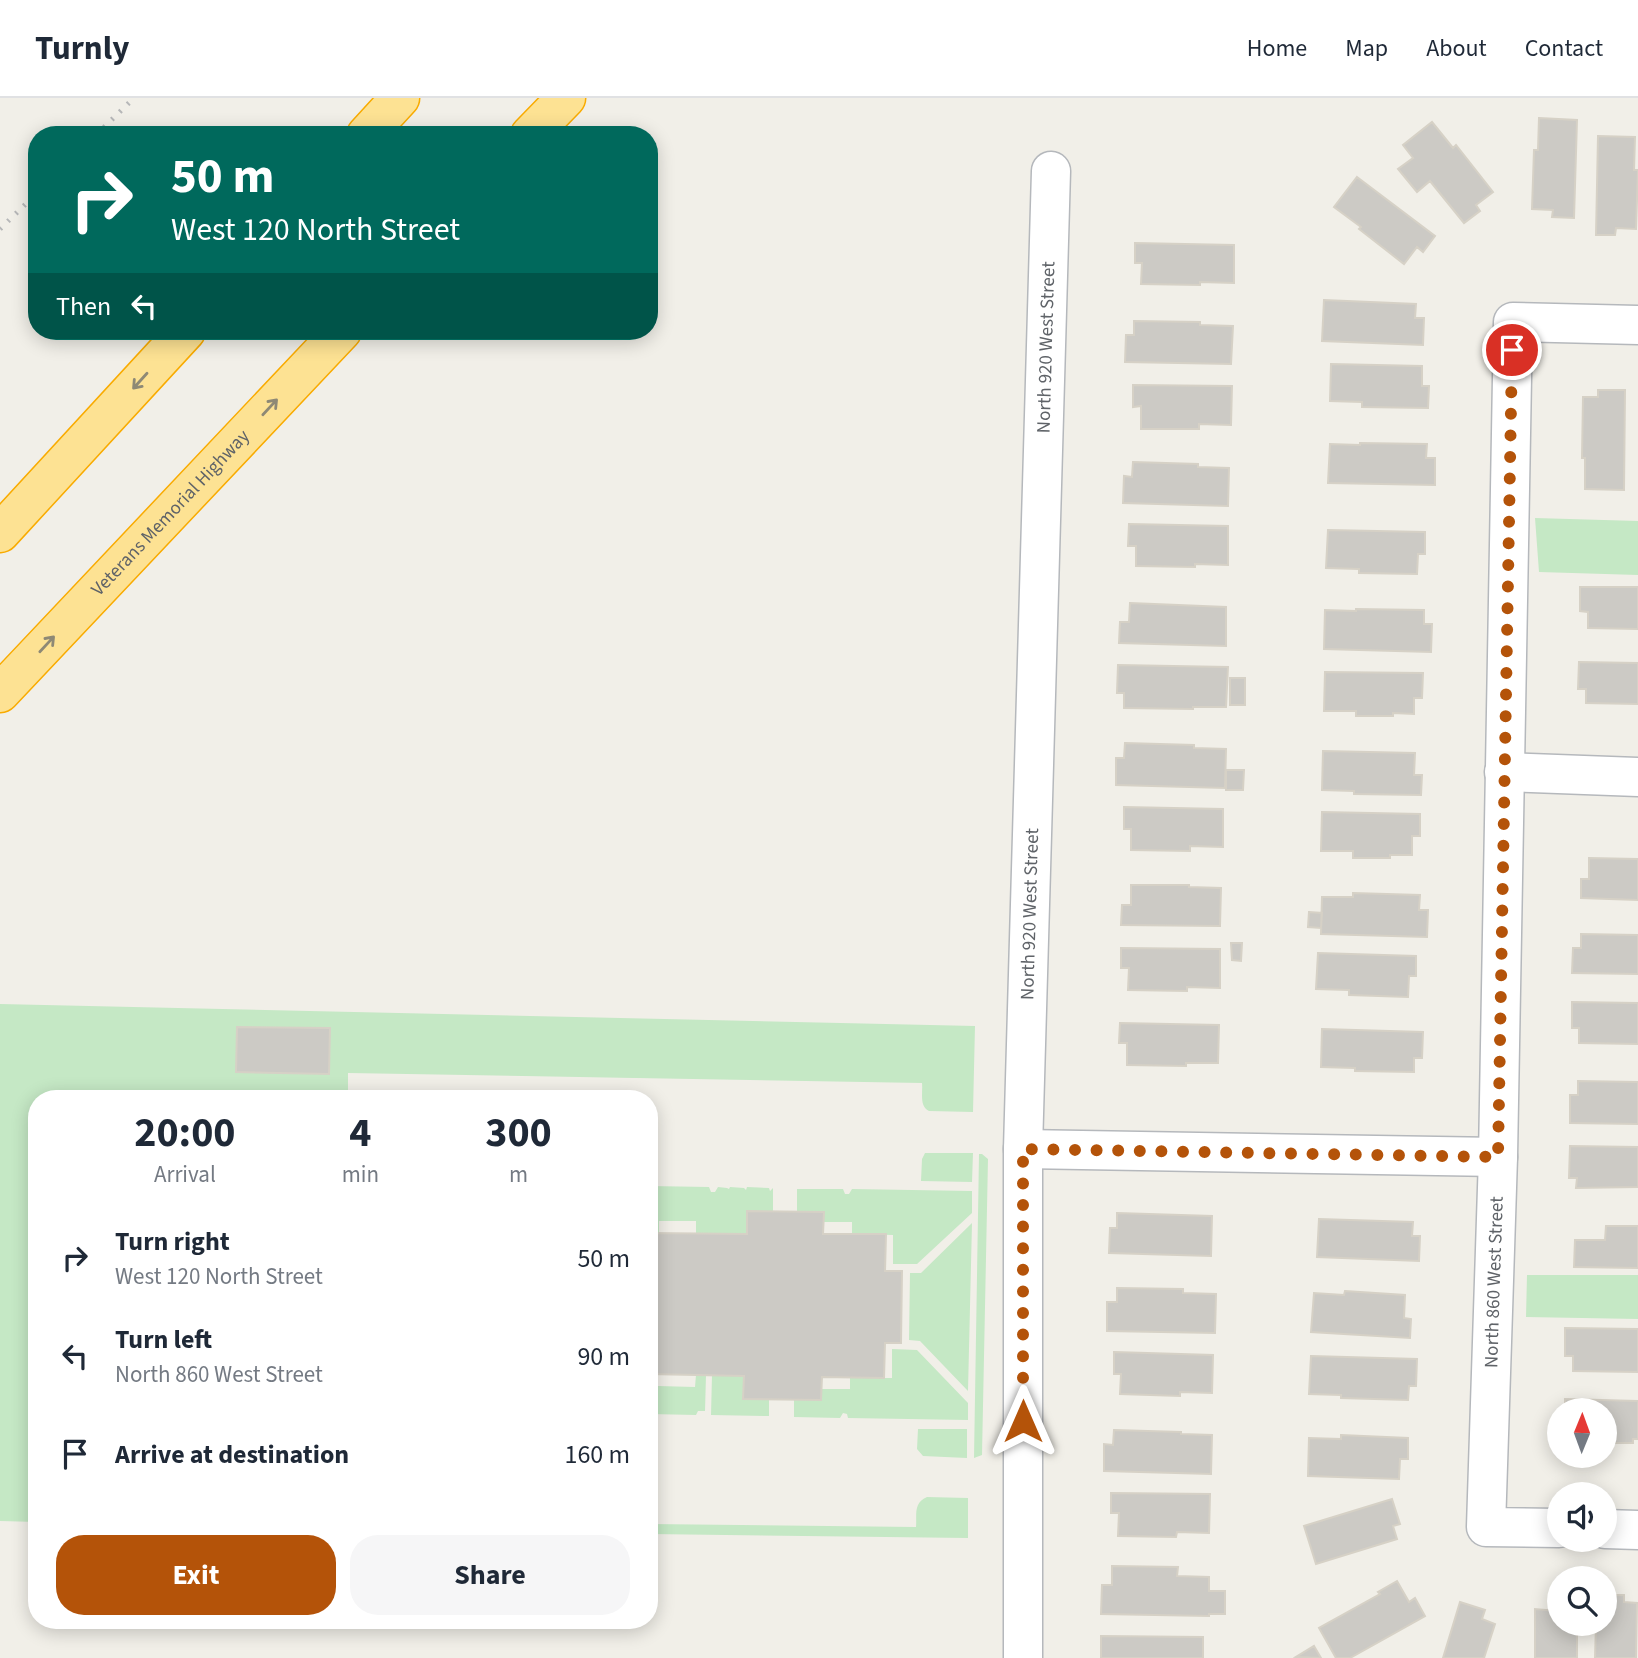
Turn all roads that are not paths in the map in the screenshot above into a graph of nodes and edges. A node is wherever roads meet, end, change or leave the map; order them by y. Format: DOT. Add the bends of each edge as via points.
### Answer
graph roads {
  1 [pos="400,98"];
  2 [pos="566,98"];
  3 [pos="374,126"];
  4 [pos="539,126"];
  5 [pos="1051,171"];
  6 [pos="1638,325"];
  7 [pos="178,340"];
  8 [pos="333,340"];
  9 [pos="0,533"];
  10 [pos="0,693"];
  11 [pos="1504,772"];
  12 [pos="1638,777"];
  13 [pos="1023,1149"];
  14 [pos="1498,1157"];
  15 [pos="1547,1528"];
  16 [pos="1617,1529"];
  17 [pos="1638,1530"];
  18 [pos="1023,1658"];
  1 -- 3 [label="highway"];
  2 -- 4 [label="highway"];
  5 -- 13 [label="street, North 920 West Street"];
  6 -- 11 [label="street, North 860 West Street" via="1513,322"];
  7 -- 9 [label="highway, one-way"];
  10 -- 8 [label="highway, Veterans Memorial Highway, one-way"];
  11 -- 12 [label="street"];
  11 -- 14 [label="street, North 860 West Street"];
  13 -- 14 [label="street"];
  13 -- 18 [label="street, North 920 West Street"];
  14 -- 15 [label="street, North 860 West Street" via="1486,1527"];
  16 -- 17 [label="street"];
}
